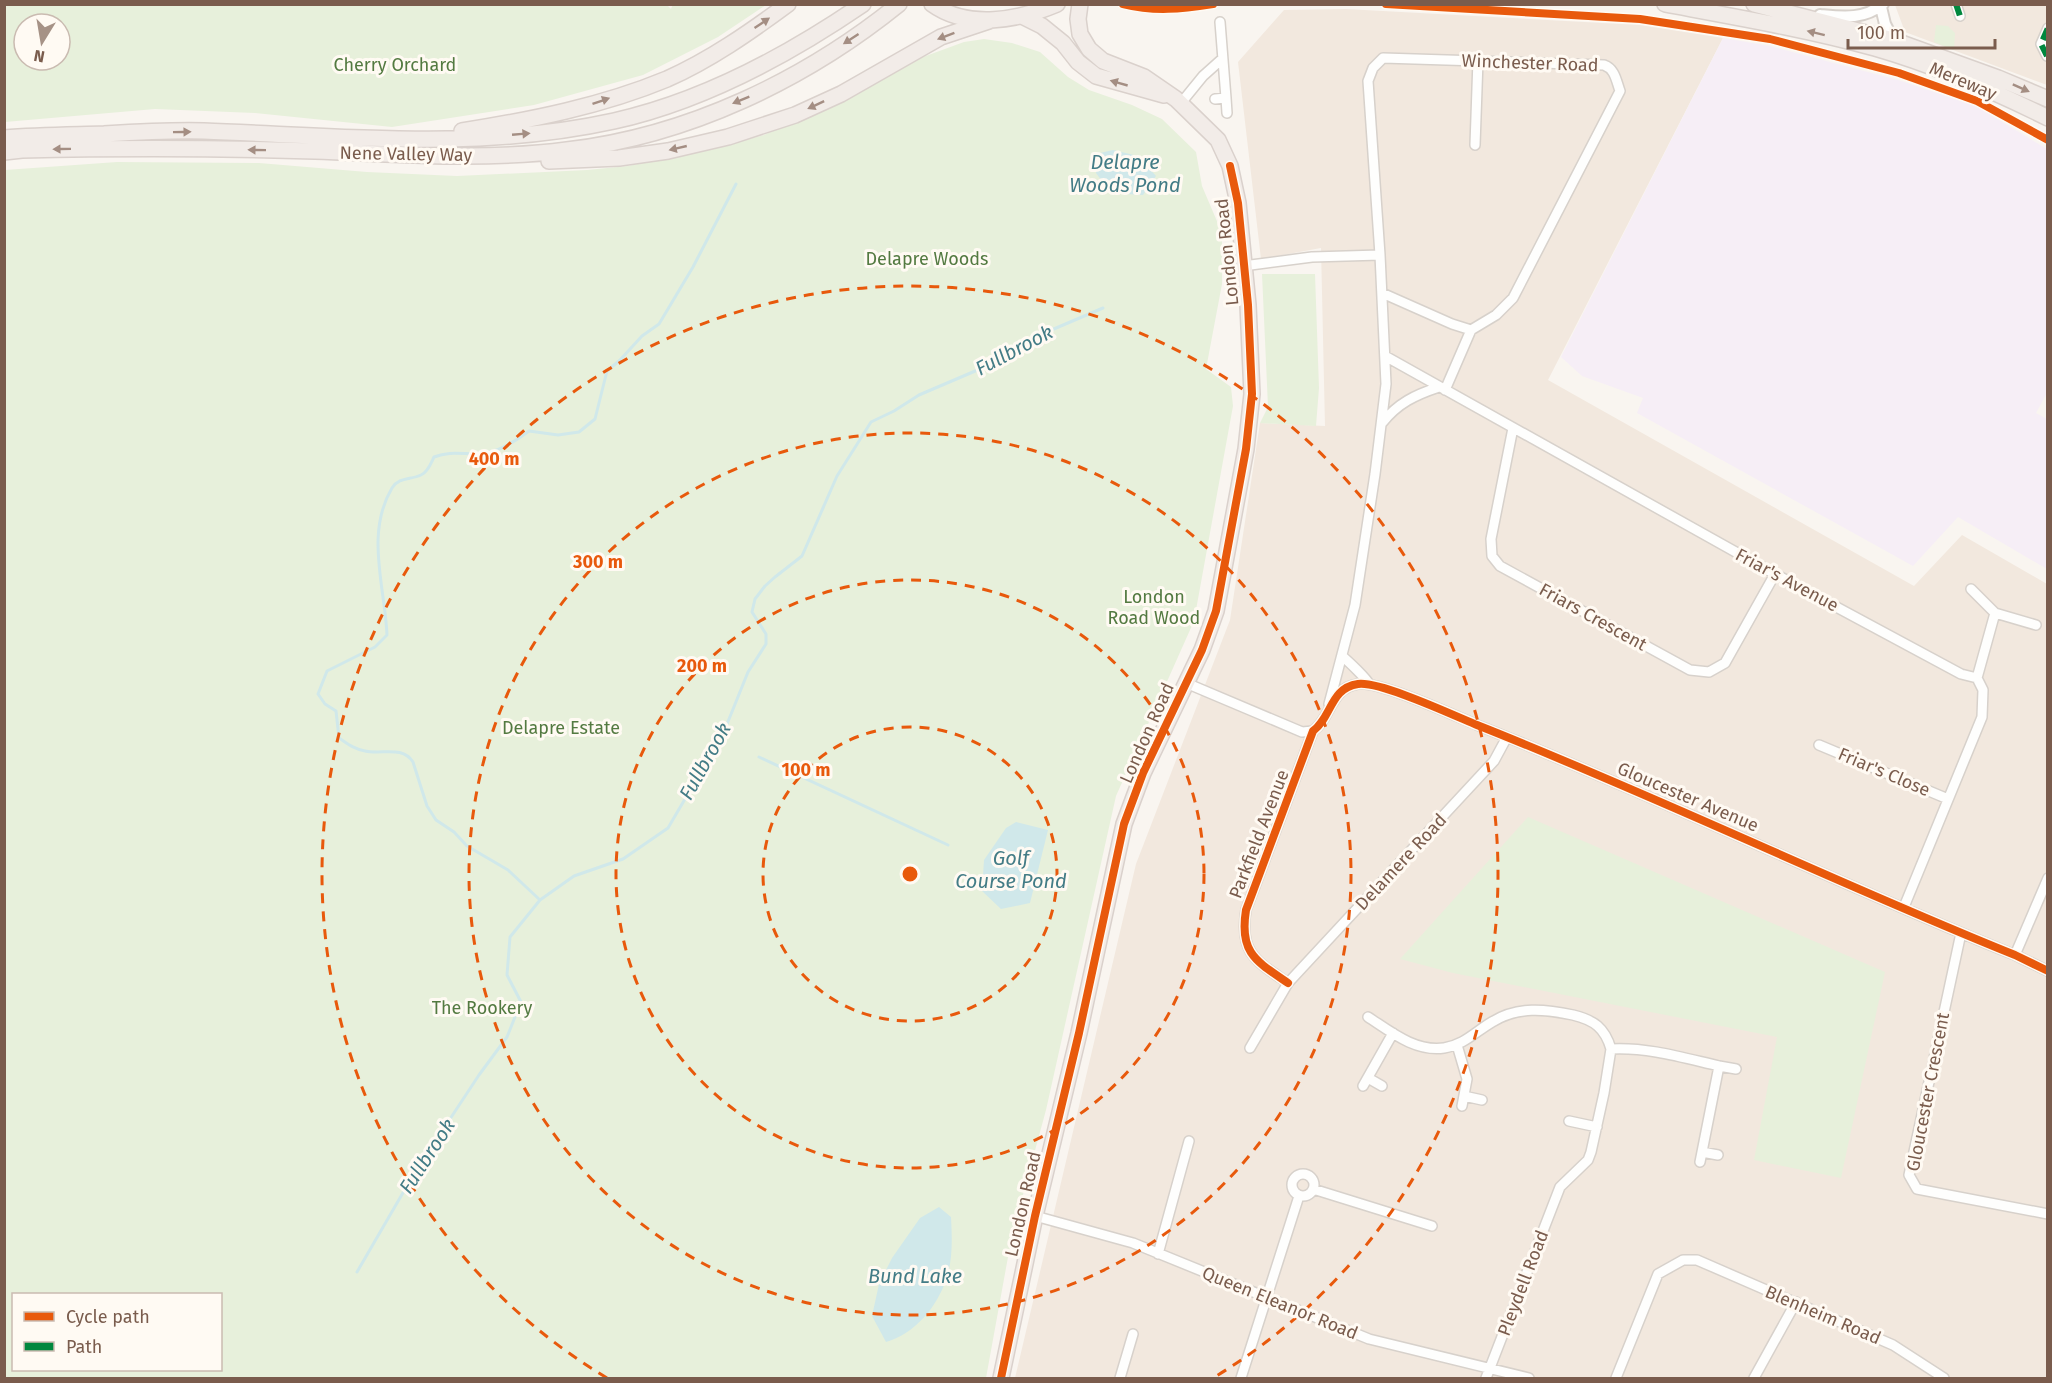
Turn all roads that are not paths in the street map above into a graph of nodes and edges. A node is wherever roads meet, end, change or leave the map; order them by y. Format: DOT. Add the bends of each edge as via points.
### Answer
graph roads {
  1 [pos="788,4"];
  2 [pos="863,4"];
  3 [pos="898,4"];
  4 [pos="1057,4"];
  5 [pos="1080,4"];
  6 [pos="1665,4"];
  7 [pos="1754,4"];
  8 [pos="1956,4"];
  9 [pos="1882,5"];
  10 [pos="935,6"];
  11 [pos="1787,13"];
  12 [pos="1022,16"];
  13 [pos="1960,16"];
  14 [pos="989,21"];
  15 [pos="1220,22"];
  16 [pos="2048,28"];
  17 [pos="1893,40"];
  18 [pos="2047,56"];
  19 [pos="1222,59"];
  20 [pos="1478,60"];
  21 [pos="1226,98"];
  22 [pos="1215,99"];
  23 [pos="2048,99"];
  24 [pos="1178,101"];
  25 [pos="1227,113"];
  26 [pos="2048,118"];
  27 [pos="4,138"];
  28 [pos="400,140"];
  29 [pos="1475,145"];
  30 [pos="4,152"];
  31 [pos="316,152"];
  32 [pos="1380,255"];
  33 [pos="1243,266"];
  34 [pos="1382,293"];
  35 [pos="1471,330"];
  36 [pos="1385,356"];
  37 [pos="1442,389"];
  38 [pos="1382,424"];
  39 [pos="1512,428"];
  40 [pos="1775,574"];
  41 [pos="1971,589"];
  42 [pos="1995,613"];
  43 [pos="2036,625"];
  44 [pos="1342,656"];
  45 [pos="1977,678"];
  46 [pos="1186,683"];
  47 [pos="1369,684"];
  48 [pos="1330,706"];
  49 [pos="1313,731"];
  50 [pos="1507,737"];
  51 [pos="1820,745"];
  52 [pos="1948,799"];
  53 [pos="2048,878"];
  54 [pos="1904,907"];
  55 [pos="1961,933"];
  56 [pos="2015,955"];
  57 [pos="2048,971"];
  58 [pos="1288,983"];
  59 [pos="1368,1017"];
  60 [pos="1393,1033"];
  61 [pos="1457,1045"];
  62 [pos="1250,1048"];
  63 [pos="1611,1049"];
  64 [pos="1719,1066"];
  65 [pos="1736,1069"];
  66 [pos="1382,1086"];
  67 [pos="1482,1100"];
  68 [pos="1569,1121"];
  69 [pos="1597,1126"];
  70 [pos="1189,1141"];
  71 [pos="1719,1155"];
  72 [pos="1314,1189"];
  73 [pos="1299,1196"];
  74 [pos="2048,1214"];
  75 [pos="1035,1216"];
  76 [pos="1432,1226"];
  77 [pos="1158,1254"];
  78 [pos="1267,1298"];
  79 [pos="1796,1302"];
  80 [pos="1133,1334"];
  81 [pos="1488,1374"];
  82 [pos="1001,1378"];
  83 [pos="1120,1378"];
  84 [pos="1241,1378"];
  85 [pos="1530,1378"];
  86 [pos="1616,1378"];
  87 [pos="1754,1378"];
  88 [pos="1944,1378"];
  28 -- 1 [label="highway, one-way" via="542,116 667,78 735,41"];
  28 -- 2 [label="highway, Nene Valley Way, one-way" via="482,138 563,130 657,109 753,71"];
  3 -- 31 [label="highway, Nene Valley Way, one-way" via="875,23 765,91 662,130 620,141 567,150 487,156"];
  4 -- 12 [label="highway"];
  5 -- 24 [label="highway, London Road" via="1080,34 1089,50 1103,61 1144,77"];
  26 -- 6 [label="highway, Mereway, one-way" via="1919,62 1876,49 1794,28"];
  7 -- 11 [label="highway, Mereway"];
  8 -- 13 [label="street"];
  9 -- 11 [label="street" via="1865,15 1848,18"];
  9 -- 17 [label="street"];
  10 -- 14 [label="highway" via="953,15"];
  11 -- 17 [label="highway, Mereway"];
  12 -- 14 [label="highway"];
  24 -- 12 [label="highway, London Road, one-way" via="1096,76 1063,43"];
  14 -- 31 [label="highway, one-way" via="941,37 841,94 795,115 668,151 619,158 497,163 410,163"];
  15 -- 19 [label="street"];
  16 -- 18 [label="street" via="2041,44"];
  17 -- 23 [label="highway, Mereway, one-way"];
  19 -- 21 [label="street"];
  19 -- 24 [label="street"];
  20 -- 29 [label="street"];
  20 -- 32 [label="street, Winchester Road" via="1383,58 1372,68 1368,81"];
  20 -- 35 [label="street, Winchester Road" via="1604,65 1614,73 1620,91 1514,298"];
  21 -- 22 [label="street"];
  21 -- 25 [label="street"];
  24 -- 33 [label="highway, London Road" via="1218,140 1230,166 1238,203"];
  27 -- 28 [label="highway, Nene Valley Way, one-way" via="201,131"];
  31 -- 30 [label="highway, Nene Valley Way, one-way" via="118,148"];
  32 -- 33 [label="street" via="1312,257"];
  32 -- 34 [label="street"];
  33 -- 46 [label="highway, London Road" via="1252,394 1246,449 1216,611"];
  34 -- 35 [label="street"];
  34 -- 36 [label="street"];
  35 -- 37 [label="street"];
  36 -- 37 [label="street, Friar's Avenue"];
  36 -- 38 [label="street"];
  37 -- 38 [label="street" via="1406,400"];
  37 -- 39 [label="street, Friar's Avenue"];
  38 -- 44 [label="street" via="1355,605"];
  39 -- 40 [label="street, Friar's Avenue"];
  39 -- 40 [label="street, Friars Crescent" via="1491,539 1492,556 1510,572 1690,670 1709,672 1725,663"];
  40 -- 45 [label="street, Friar's Avenue" via="1961,674"];
  41 -- 42 [label="street"];
  42 -- 43 [label="street"];
  42 -- 45 [label="street"];
  44 -- 47 [label="street"];
  44 -- 48 [label="street" via="1328,701"];
  45 -- 52 [label="street" via="1983,690 1982,717"];
  46 -- 49 [label="street" via="1302,732"];
  46 -- 75 [label="highway, London Road" via="1143,773 1124,824"];
  47 -- 48 [label="street" via="1345,688"];
  47 -- 50 [label="street, Gloucester Avenue"];
  48 -- 49 [label="street, Parkfield Avenue"];
  49 -- 58 [label="street, Parkfield Avenue" via="1246,910 1243,929 1246,945 1263,965"];
  50 -- 54 [label="street, Gloucester Avenue"];
  50 -- 58 [label="street, Delamere Road" via="1494,761"];
  51 -- 52 [label="street, Friar's Close"];
  52 -- 54 [label="street"];
  53 -- 56 [label="street"];
  54 -- 55 [label="street, Gloucester Avenue"];
  55 -- 56 [label="street, Gloucester Avenue"];
  55 -- 74 [label="street, Gloucester Crescent" via="1909,1175 1917,1190"];
  56 -- 57 [label="street, Gloucester Avenue"];
  58 -- 62 [label="street, Delamere Road"];
  59 -- 60 [label="street"];
  60 -- 61 [label="street" via="1416,1045"];
  60 -- 66 [label="street" via="1365,1082"];
  61 -- 63 [label="street" via="1493,1021 1524,1010 1549,1010 1595,1023 1603,1030"];
  61 -- 67 [label="street" via="1467,1079 1463,1101"];
  63 -- 64 [label="street" via="1630,1048"];
  63 -- 69 [label="street"];
  64 -- 65 [label="street"];
  64 -- 71 [label="street" via="1701,1157"];
  68 -- 69 [label="street"];
  69 -- 81 [label="street, Pleydell Road" via="1588,1160 1560,1187"];
  70 -- 77 [label="street"];
  72 -- 73 [label="street"];
  72 -- 73 [label="street" via="1311,1178 1297,1176 1292,1186"];
  72 -- 76 [label="street"];
  73 -- 78 [label="street"];
  75 -- 77 [label="street, Queen Eleanor Road"];
  75 -- 82 [label="highway, London Road"];
  77 -- 78 [label="street, Queen Eleanor Road"];
  78 -- 81 [label="street, Queen Eleanor Road" via="1369,1339"];
  78 -- 84 [label="street"];
  79 -- 86 [label="street, Blenheim Road" via="1696,1260 1683,1260 1658,1274"];
  79 -- 87 [label="street"];
  79 -- 88 [label="street, Blenheim Road" via="1893,1345"];
  80 -- 83 [label="street"];
  81 -- 85 [label="street, Queen Eleanor Road"];
}
